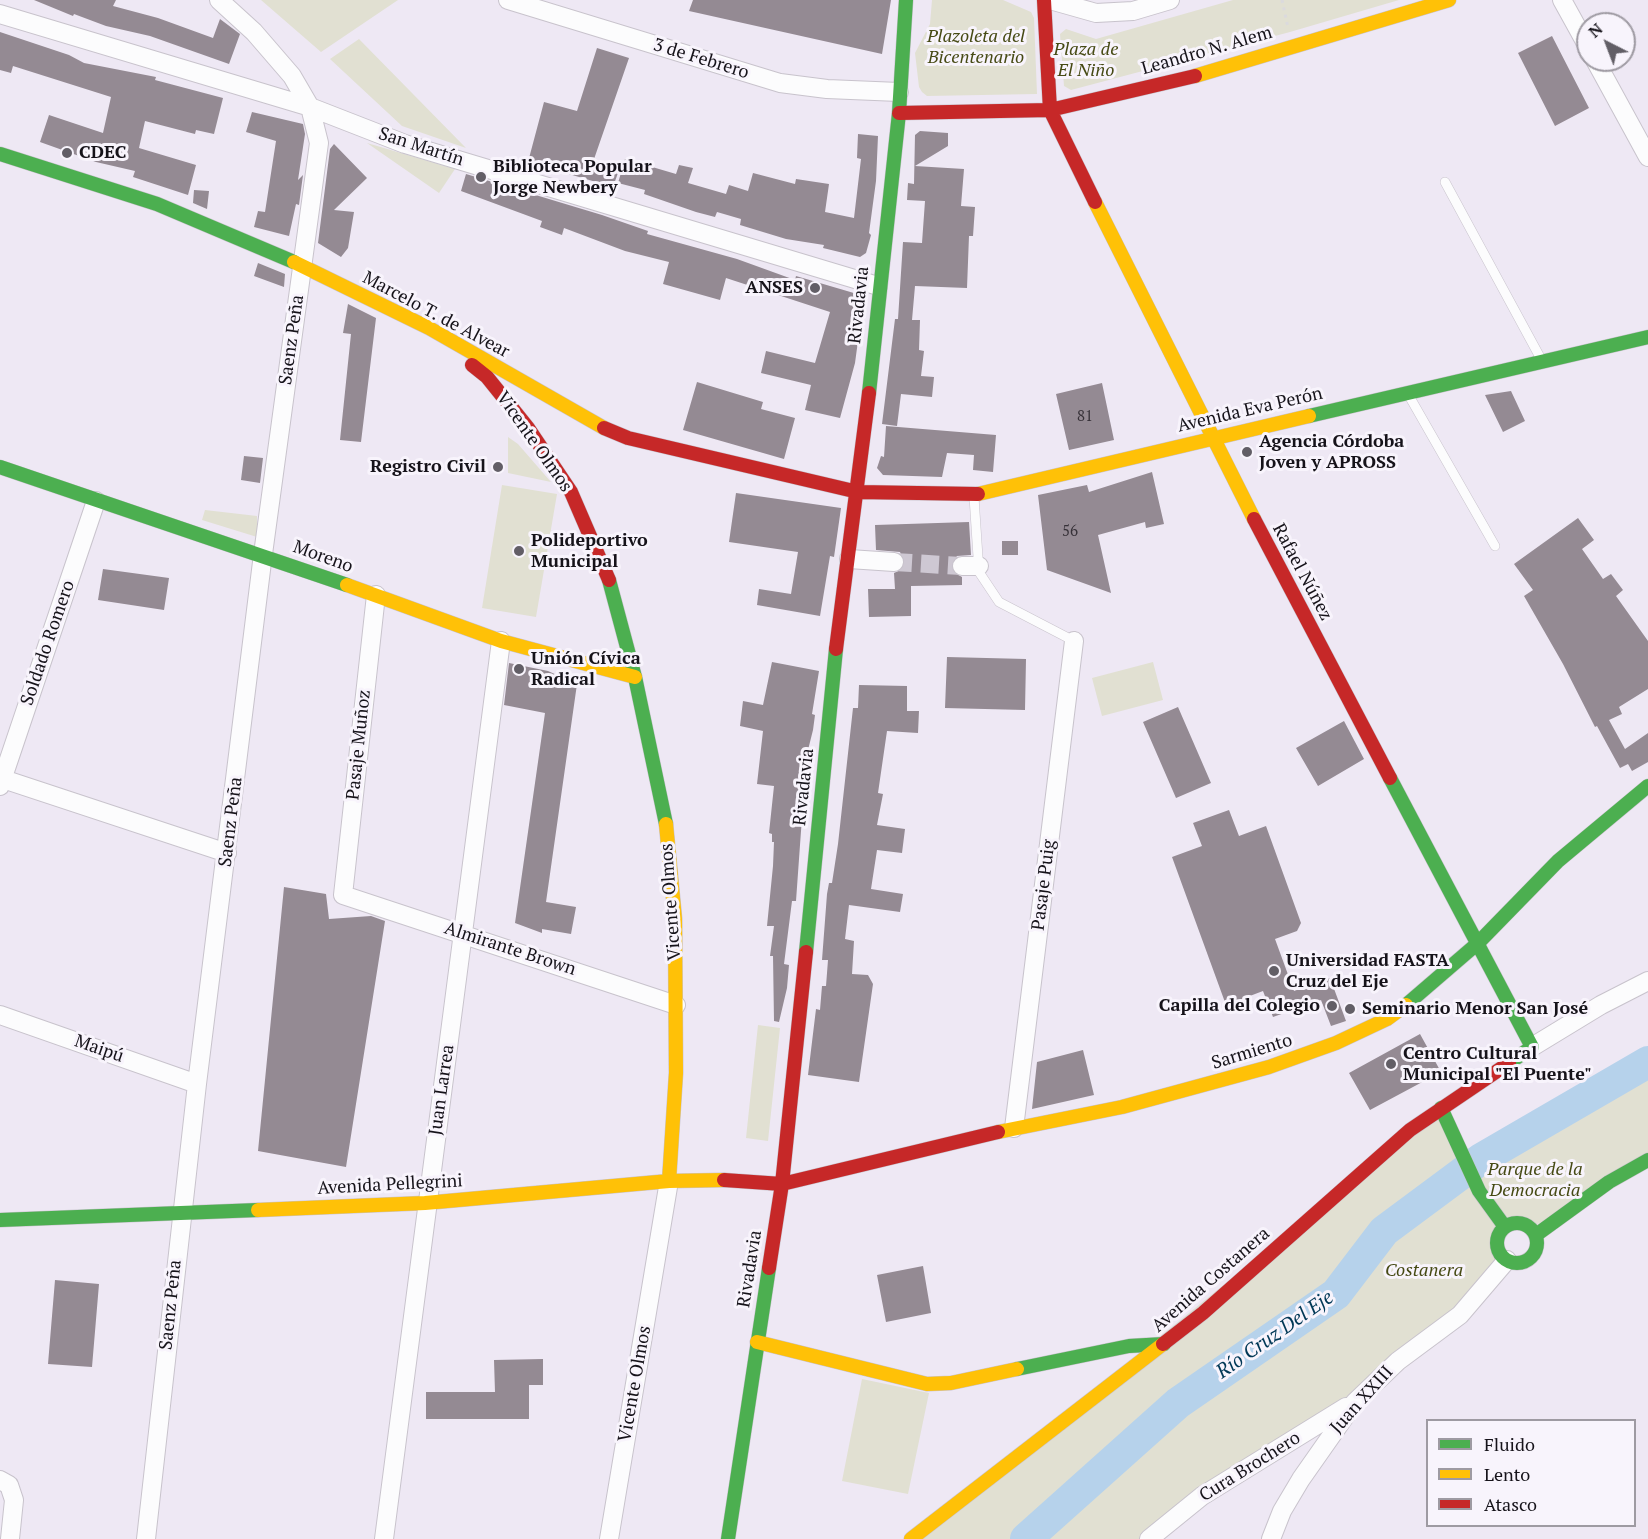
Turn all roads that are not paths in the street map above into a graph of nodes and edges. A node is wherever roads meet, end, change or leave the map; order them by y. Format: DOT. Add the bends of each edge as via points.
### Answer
graph roads {
  1 [pos="219,0"];
  2 [pos="508,0"];
  3 [pos="906,0"];
  4 [pos="918,0"];
  5 [pos="1044,0"];
  6 [pos="1050,0"];
  7 [pos="1170,0"];
  8 [pos="1449,0"];
  9 [pos="1563,0"];
  10 [pos="0,14"];
  11 [pos="1576,24"];
  12 [pos="904,38"];
  13 [pos="1602,72"];
  14 [pos="899,92"];
  15 [pos="310,107"];
  16 [pos="1050,110"];
  17 [pos="899,113"];
  18 [pos="0,154"];
  19 [pos="1648,157"];
  20 [pos="1445,182"];
  21 [pos="302,265"];
  22 [pos="879,285"];
  23 [pos="429,328"];
  24 [pos="1648,337"];
  25 [pos="1542,361"];
  26 [pos="1407,392"];
  27 [pos="1211,437"];
  28 [pos="0,466"];
  29 [pos="858,492"];
  30 [pos="974,495"];
  31 [pos="96,501"];
  32 [pos="1495,546"];
  33 [pos="263,554"];
  34 [pos="849,560"];
  35 [pos="894,562"];
  36 [pos="376,595"];
  37 [pos="501,641"];
  38 [pos="1074,641"];
  39 [pos="635,678"];
  40 [pos="1,781"];
  41 [pos="1648,786"];
  42 [pos="227,853"];
  43 [pos="343,895"];
  44 [pos="464,933"];
  45 [pos="1478,943"];
  46 [pos="1648,981"];
  47 [pos="676,1005"];
  48 [pos="0,1015"];
  49 [pos="1532,1047"];
  50 [pos="197,1084"];
  51 [pos="1440,1108"];
  52 [pos="1014,1128"];
  53 [pos="1648,1160"];
  54 [pos="669,1181"];
  55 [pos="782,1184"];
  56 [pos="426,1203"];
  57 [pos="182,1213"];
  58 [pos="0,1220"];
  59 [pos="1505,1227"];
  60 [pos="1536,1235"];
  61 [pos="1506,1260"];
  62 [pos="757,1342"];
  63 [pos="1164,1344"];
  64 [pos="1355,1402"];
  65 [pos="5,1483"];
  66 [pos="10,1539"];
  67 [pos="146,1539"];
  68 [pos="384,1539"];
  69 [pos="609,1539"];
  70 [pos="728,1539"];
  71 [pos="911,1539"];
  72 [pos="1149,1539"];
  73 [pos="1271,1539"];
  1 -- 15 [label="street, Saenz Peña" via="254,32 292,76"];
  2 -- 14 [label="street, 3 de Febrero" via="780,83"];
  3 -- 12 [label="street"];
  4 -- 12 [label="street"];
  5 -- 16 [label="street"];
  6 -- 7 [label="street" via="1096,13 1133,11"];
  8 -- 16 [label="street, Leandro N. Alem" via="1197,76"];
  9 -- 11 [label="street"];
  10 -- 15 [label="street, San Martín"];
  12 -- 14 [label="street, Rivadavia"];
  13 -- 19 [label="street"];
  14 -- 17 [label="street, Rivadavia"];
  15 -- 21 [label="street, Saenz Peña" via="319,143"];
  15 -- 22 [label="street, San Martín" via="405,144"];
  16 -- 17 [label="street, Leandro N. Alem"];
  16 -- 27 [label="street, Rafael Núñez"];
  17 -- 22 [label="street, Rivadavia"];
  18 -- 21 [label="street, Marcelo T. de Alvear" via="157,204"];
  20 -- 25 [label="lane"];
  21 -- 23 [label="street, Marcelo T. de Alvear"];
  21 -- 33 [label="street, Saenz Peña"];
  22 -- 29 [label="street, Rivadavia"];
  23 -- 29 [label="street, Marcelo T. de Alvear" via="589,421 628,438"];
  23 -- 39 [label="street, Vicente Olmos" via="487,377 528,428 571,492 609,580"];
  24 -- 25 [label="street, Avenida Eva Perón"];
  25 -- 26 [label="street, Avenida Eva Perón"];
  26 -- 27 [label="street, Avenida Eva Perón"];
  26 -- 32 [label="lane"];
  27 -- 30 [label="street, Avenida Eva Perón"];
  27 -- 45 [label="street, Rafael Núñez"];
  28 -- 31 [label="street, Moreno"];
  29 -- 30 [label="street, Avenida Eva Perón"];
  29 -- 34 [label="street, Rivadavia"];
  30 -- 38 [label="lane" via="970,566 979,572 999,602"];
  31 -- 33 [label="street, Moreno"];
  31 -- 40 [label="street, Soldado Romero"];
  33 -- 36 [label="street, Moreno"];
  33 -- 42 [label="street, Saenz Peña"];
  34 -- 35 [label="street"];
  34 -- 55 [label="street, Rivadavia" via="838,633"];
  36 -- 37 [label="street, Moreno"];
  36 -- 43 [label="street, Pasaje Muñoz"];
  37 -- 39 [label="street, Moreno"];
  37 -- 44 [label="street, Juan Larrea"];
  38 -- 52 [label="street, Pasaje Puig"];
  39 -- 47 [label="street, Vicente Olmos" via="666,828 675,919"];
  40 -- 42 [label="street"];
  41 -- 45 [label="street, Sarmiento" via="1544,874"];
  42 -- 50 [label="street, Saenz Peña"];
  43 -- 44 [label="street, Almirante Brown"];
  44 -- 47 [label="street, Almirante Brown"];
  44 -- 56 [label="street, Juan Larrea"];
  45 -- 49 [label="street, Rafael Núñez"];
  45 -- 52 [label="street, Sarmiento" via="1409,1004 1363,1032 1336,1043 1269,1067 1154,1098"];
  46 -- 49 [label="street"];
  47 -- 54 [label="street, Vicente Olmos" via="675,1124"];
  48 -- 50 [label="street, Maipú"];
  49 -- 51 [label="street, Avenida Costanera"];
  50 -- 57 [label="street, Saenz Peña"];
  51 -- 59 [label="street" via="1479,1191"];
  51 -- 63 [label="street, Avenida Costanera" via="1375,1158"];
  52 -- 55 [label="street, Sarmiento"];
  53 -- 60 [label="street"];
  54 -- 55 [label="street, Avenida Pellegrini"];
  54 -- 56 [label="street, Avenida Pellegrini"];
  54 -- 69 [label="street, Vicente Olmos"];
  55 -- 62 [label="street, Rivadavia"];
  56 -- 57 [label="street, Avenida Pellegrini"];
  56 -- 68 [label="street, Juan Larrea"];
  57 -- 58 [label="street, Avenida Pellegrini"];
  57 -- 67 [label="street, Saenz Peña"];
  59 -- 60 [label="street" via="1522,1223"];
  59 -- 61 [label="street" via="1497,1242 1499,1253"];
  60 -- 61 [label="street" via="1536,1251 1528,1260"];
  61 -- 64 [label="street, Juan XXIII" via="1460,1315 1398,1360"];
  62 -- 63 [label="street" via="927,1384 951,1383 1129,1346"];
  62 -- 70 [label="street, Rivadavia"];
  63 -- 71 [label="street, Avenida Costanera"];
  64 -- 72 [label="street, Cura Brochero" via="1202,1496"];
  64 -- 73 [label="street, Juan XXIII" via="1301,1479"];
  65 -- 66 [label="street" via="14,1500"];
}
